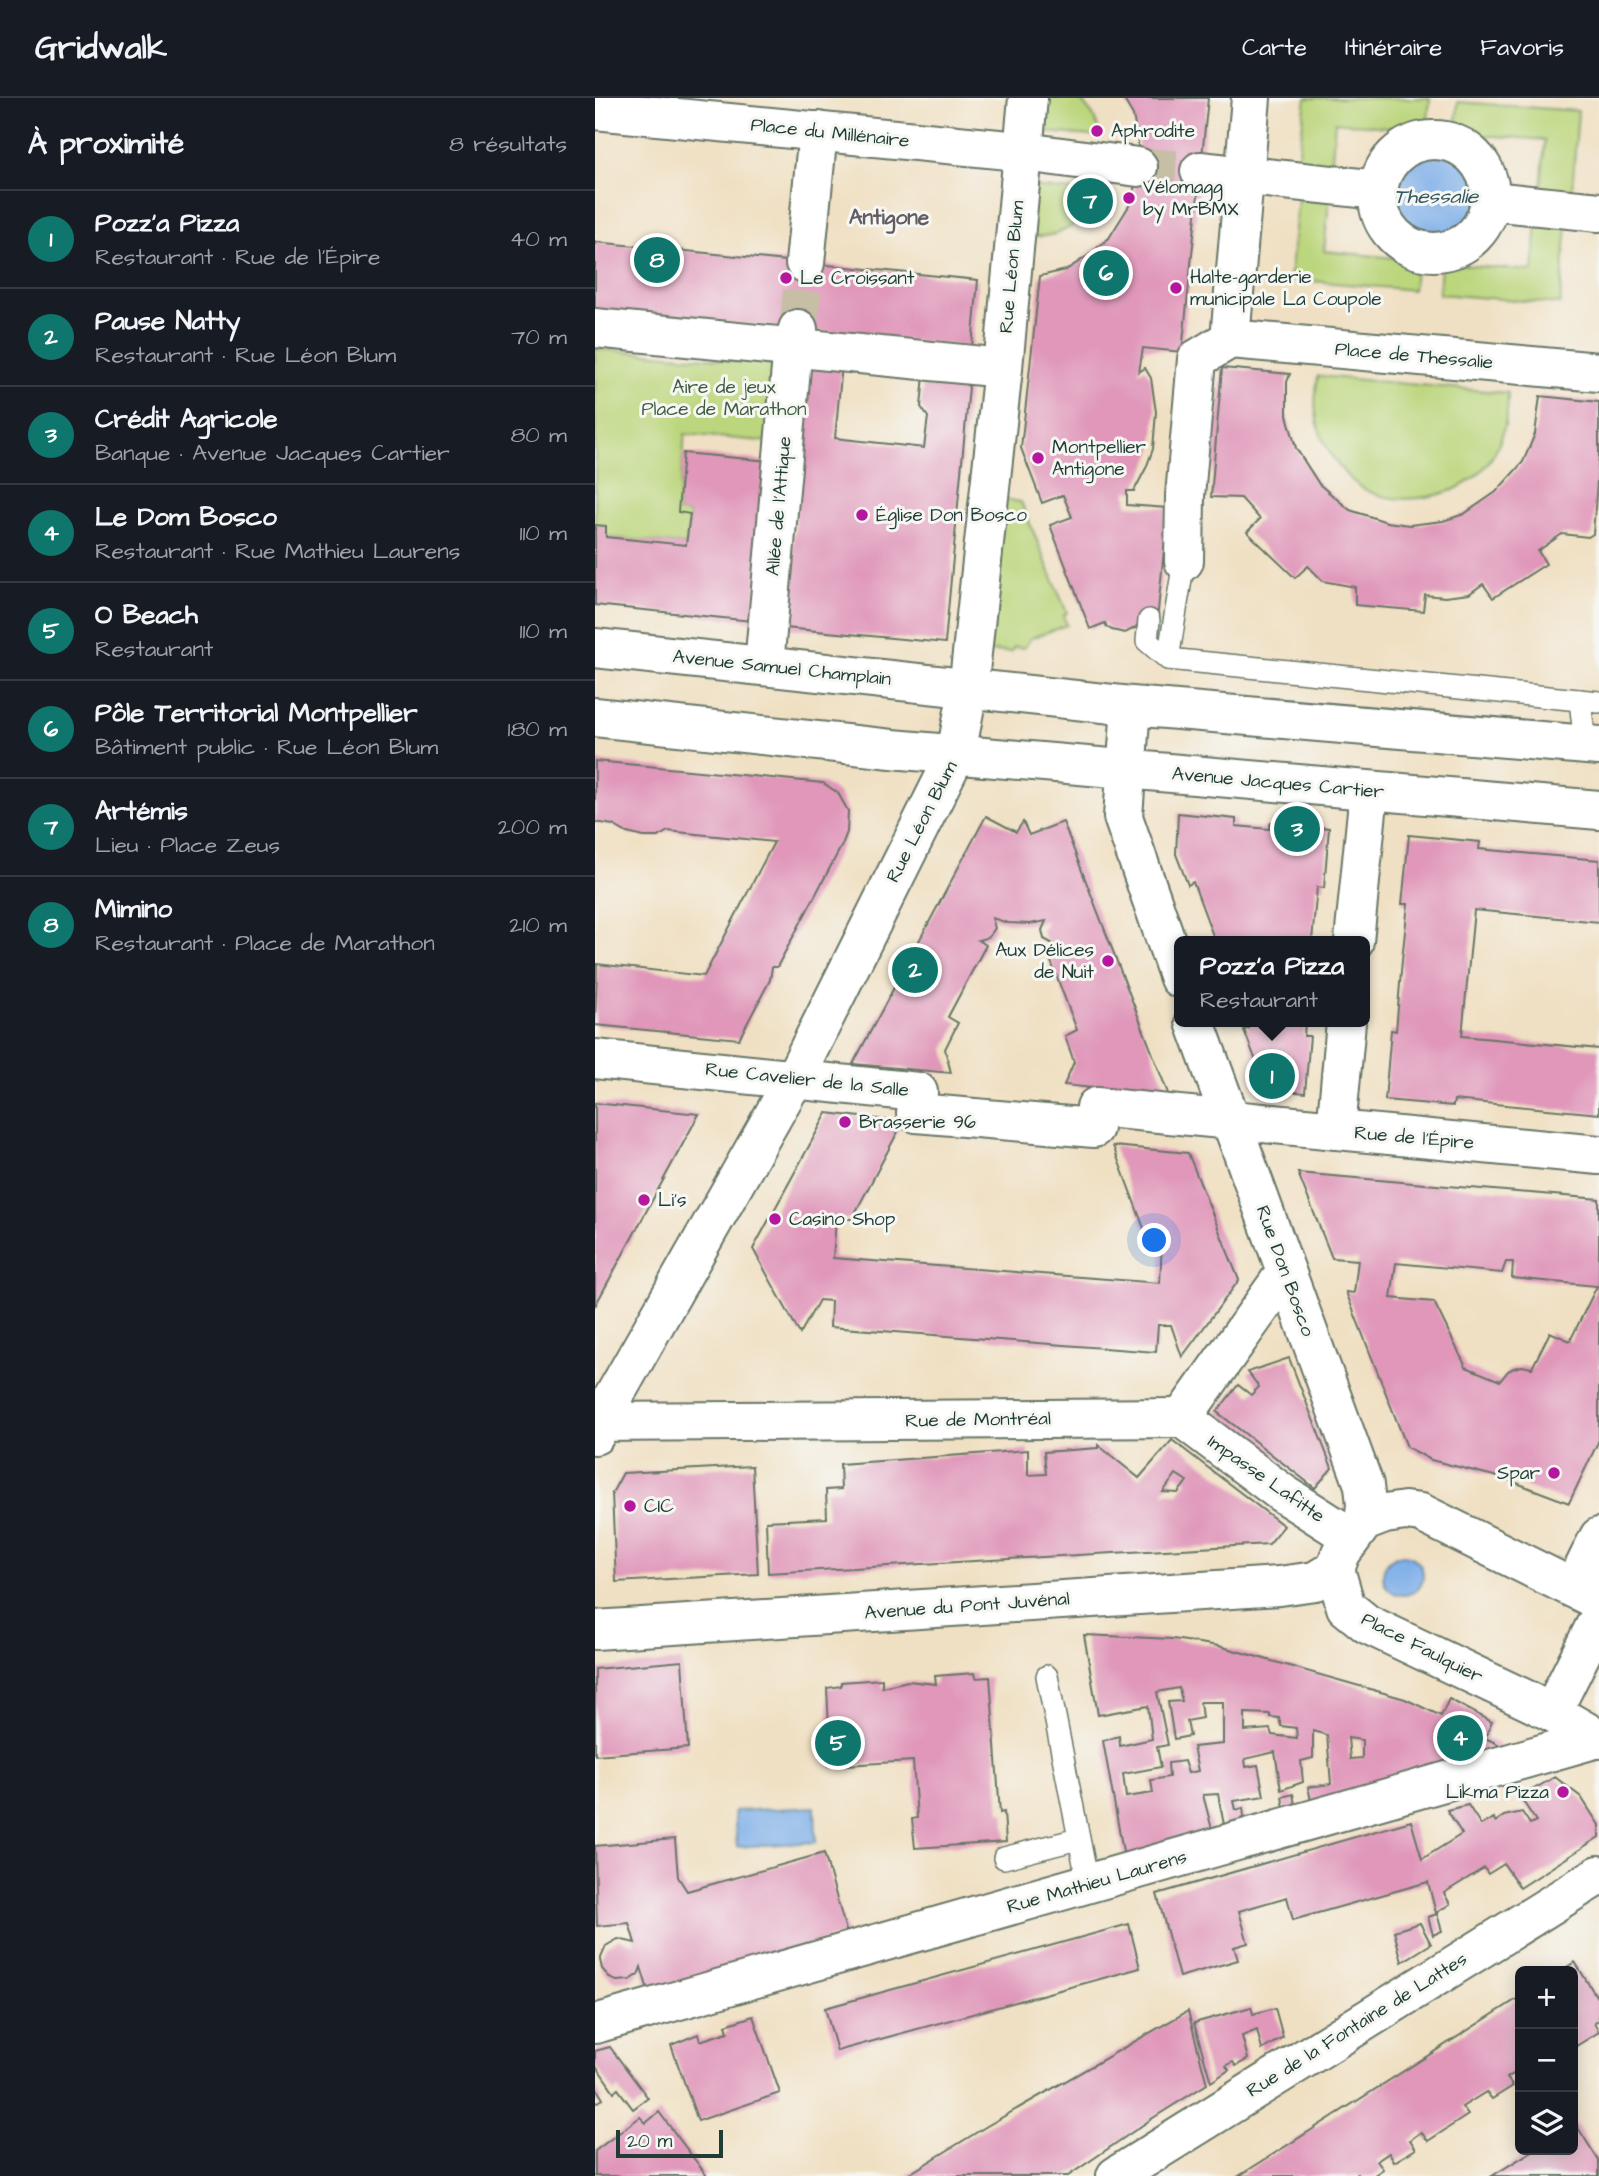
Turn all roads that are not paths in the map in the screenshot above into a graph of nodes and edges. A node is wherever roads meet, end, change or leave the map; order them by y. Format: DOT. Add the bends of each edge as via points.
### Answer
graph roads {
  1 [pos="1028,98"];
  2 [pos="1251,98"];
  3 [pos="595,110"];
  4 [pos="818,131"];
  5 [pos="1023,152"];
  6 [pos="1138,167"];
  7 [pos="1200,171"];
  8 [pos="1244,177"];
  9 [pos="1378,190"];
  10 [pos="1491,201"];
  11 [pos="1599,212"];
  12 [pos="804,263"];
  13 [pos="595,328"];
  14 [pos="795,338"];
  15 [pos="1230,339"];
  16 [pos="1003,368"];
  17 [pos="1599,372"];
  18 [pos="1184,561"];
  19 [pos="1149,620"];
  20 [pos="595,648"];
  21 [pos="1168,659"];
  22 [pos="764,665"];
  23 [pos="968,690"];
  24 [pos="1590,701"];
  25 [pos="1131,706"];
  26 [pos="595,717"];
  27 [pos="1592,746"];
  28 [pos="957,754"];
  29 [pos="1126,769"];
  30 [pos="1369,791"];
  31 [pos="1599,810"];
  32 [pos="1354,936"];
  33 [pos="1174,964"];
  34 [pos="1197,1027"];
  35 [pos="1346,1027"];
  36 [pos="595,1059"];
  37 [pos="794,1079"];
  38 [pos="1228,1119"];
  39 [pos="1336,1130"];
  40 [pos="1599,1155"];
  41 [pos="1286,1272"];
  42 [pos="1182,1418"];
  43 [pos="597,1427"];
  44 [pos="1599,1537"];
  45 [pos="1350,1543"];
  46 [pos="1587,1594"];
  47 [pos="1599,1618"];
  48 [pos="595,1630"];
  49 [pos="1047,1676"];
  50 [pos="1552,1712"];
  51 [pos="1599,1738"];
  52 [pos="1078,1839"];
  53 [pos="1004,1858"];
  54 [pos="1599,1875"];
  55 [pos="1088,1884"];
  56 [pos="595,2024"];
  57 [pos="1116,2176"];
  1 -- 5 [label="street, Rue Léon Blum"];
  2 -- 8 [label="street"];
  3 -- 4 [label="street, Place du Millénaire"];
  4 -- 5 [label="street, Place du Millénaire"];
  4 -- 12 [label="street"];
  5 -- 6 [label="street, Place du Millénaire"];
  5 -- 16 [label="street, Rue Léon Blum"];
  7 -- 8 [label="street"];
  8 -- 9 [label="street"];
  8 -- 15 [label="street"];
  9 -- 10 [label="street" via="1395,156 1420,142 1440,141 1459,145 1474,157 1486,173"];
  9 -- 10 [label="street" via="1380,211 1389,230 1405,244 1424,251 1445,251 1464,244 1485,221"];
  10 -- 11 [label="street"];
  13 -- 14 [label="street"];
  14 -- 16 [label="street"];
  14 -- 22 [label="street, Allée de l'Attique"];
  15 -- 17 [label="street, Place de Thessalie"];
  15 -- 18 [label="street" via="1198,359"];
  16 -- 23 [label="street, Rue Léon Blum"];
  18 -- 21 [label="lane"];
  19 -- 21 [label="lane" via="1147,641"];
  20 -- 22 [label="street, Avenue Samuel Champlain"];
  21 -- 24 [label="lane"];
  22 -- 23 [label="street, Avenue Samuel Champlain"];
  23 -- 25 [label="street"];
  23 -- 28 [label="street, Rue Léon Blum"];
  24 -- 27 [label="lane"];
  25 -- 27 [label="street"];
  25 -- 29 [label="street"];
  26 -- 28 [label="street"];
  28 -- 29 [label="street, Avenue Jacques Cartier"];
  28 -- 37 [label="street, Rue Léon Blum"];
  29 -- 30 [label="street, Avenue Jacques Cartier"];
  29 -- 33 [label="street" via="1123,817"];
  30 -- 31 [label="street, Avenue Jacques Cartier"];
  30 -- 32 [label="street"];
  34 -- 38 [label="street, Rue Don Bosco"];
  35 -- 39 [label="street"];
  36 -- 37 [label="street, Rue Cavelier de la Salle"];
  37 -- 38 [label="street, Rue Cavelier de la Salle" via="918,1092 916,1113 1094,1128 1096,1107"];
  37 -- 43 [label="street, Rue Léon Blum"];
  38 -- 39 [label="street, Rue de l'Épire"];
  38 -- 41 [label="street, Rue Don Bosco"];
  39 -- 40 [label="street, Rue de l'Épire"];
  41 -- 42 [label="street"];
  41 -- 45 [label="street, Rue Don Bosco" via="1364,1485 1366,1505"];
  42 -- 43 [label="street, Rue de Montréal"];
  42 -- 45 [label="street, Impasse Lafitte"];
  44 -- 46 [label="street"];
  45 -- 46 [label="street" via="1405,1511 1421,1513"];
  45 -- 48 [label="street, Avenue du Pont Juvénal" via="1315,1581 1279,1586"];
  45 -- 50 [label="street, Place Faulquier" via="1346,1607 1367,1624"];
  47 -- 50 [label="street"];
  49 -- 52 [label="lane"];
  50 -- 51 [label="street, Place Faulquier"];
  51 -- 55 [label="street, Rue Mathieu Laurens"];
  52 -- 53 [label="lane"];
  52 -- 55 [label="lane"];
  54 -- 57 [label="street, Rue de la Fontaine de Lattes"];
  55 -- 56 [label="street, Rue Mathieu Laurens"];
}
